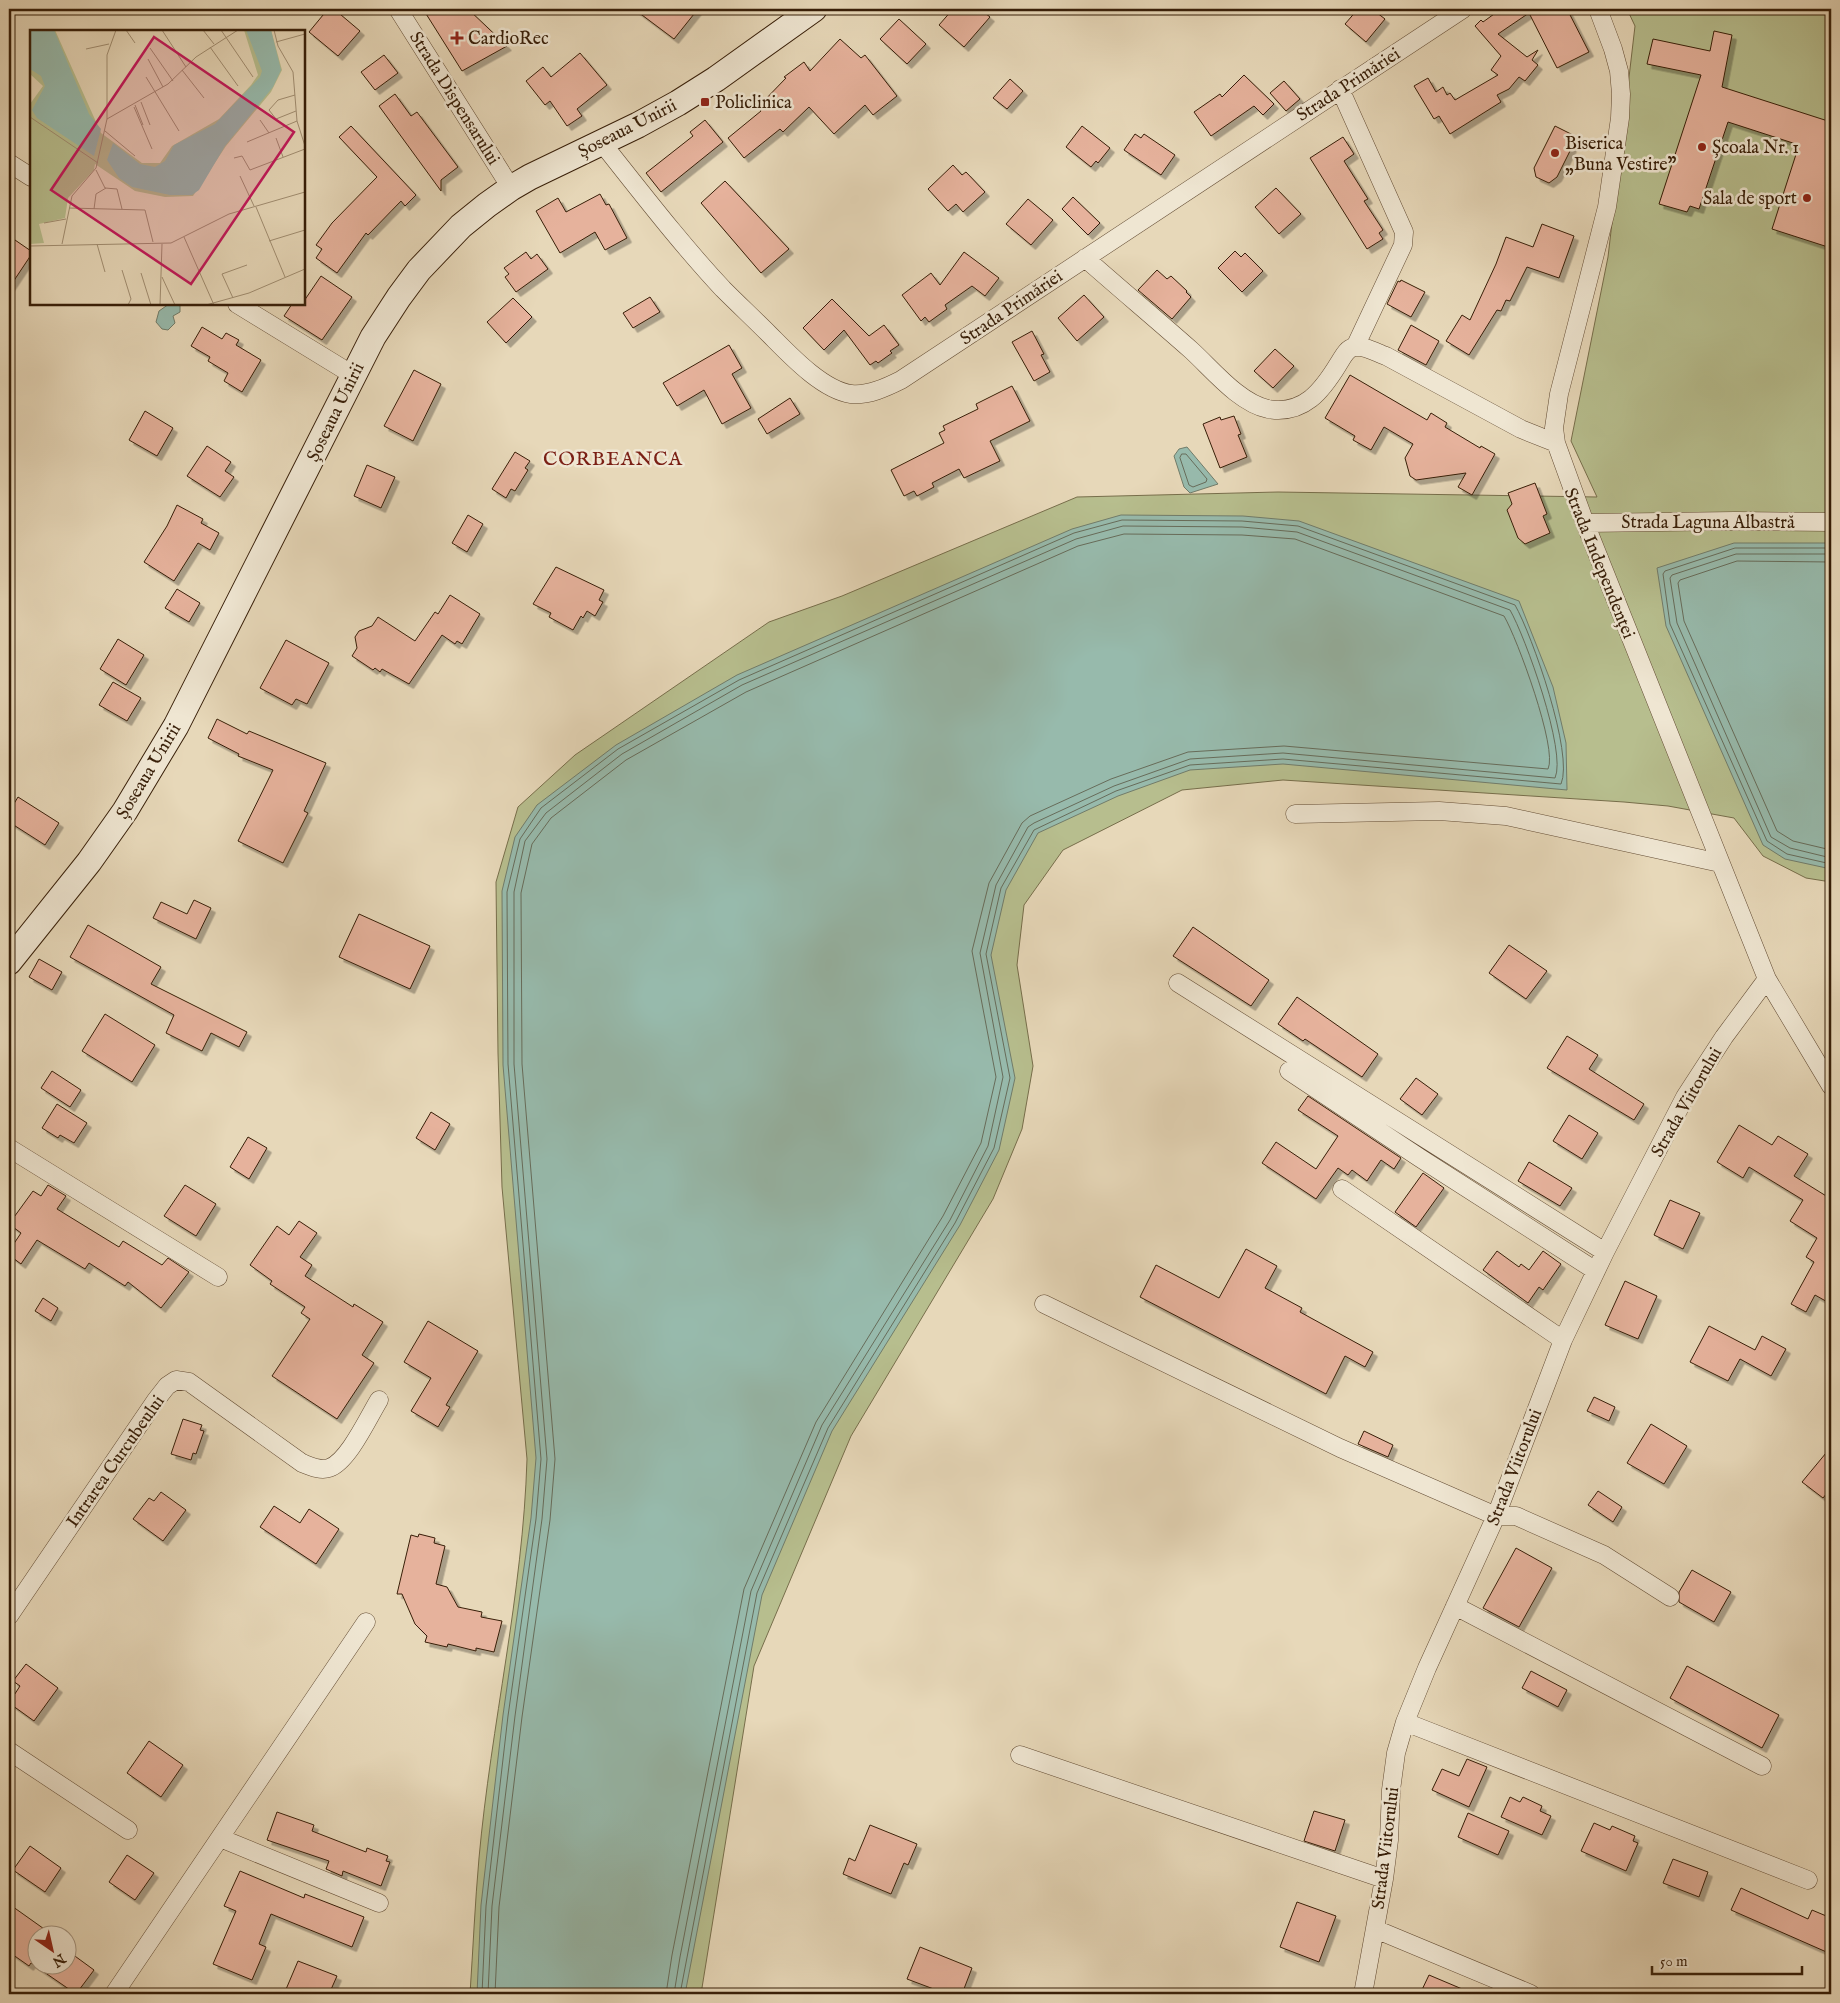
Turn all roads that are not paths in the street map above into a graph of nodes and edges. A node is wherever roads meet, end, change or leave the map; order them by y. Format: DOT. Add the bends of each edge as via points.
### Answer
graph roads {
  1 [pos="398,9"];
  2 [pos="814,9"];
  3 [pos="1463,9"];
  4 [pos="1598,9"];
  5 [pos="1340,88"];
  6 [pos="602,143"];
  7 [pos="9,164"];
  8 [pos="30,176"];
  9 [pos="511,188"];
  10 [pos="1085,258"];
  11 [pos="238,305"];
  12 [pos="1355,347"];
  13 [pos="353,376"];
  14 [pos="1556,443"];
  15 [pos="1831,522"];
  16 [pos="1584,524"];
  17 [pos="1295,814"];
  18 [pos="1720,863"];
  19 [pos="9,962"];
  20 [pos="1768,979"];
  21 [pos="1178,983"];
  22 [pos="1289,1071"];
  23 [pos="1831,1086"];
  24 [pos="9,1148"];
  25 [pos="1342,1189"];
  26 [pos="1604,1252"];
  27 [pos="1596,1270"];
  28 [pos="218,1277"];
  29 [pos="1044,1304"];
  30 [pos="1563,1340"];
  31 [pos="379,1400"];
  32 [pos="1496,1516"];
  33 [pos="1670,1597"];
  34 [pos="1455,1606"];
  35 [pos="9,1616"];
  36 [pos="366,1622"];
  37 [pos="1406,1722"];
  38 [pos="9,1751"];
  39 [pos="1020,1755"];
  40 [pos="1762,1766"];
  41 [pos="128,1830"];
  42 [pos="220,1838"];
  43 [pos="1384,1879"];
  44 [pos="1808,1880"];
  45 [pos="379,1903"];
  46 [pos="1374,1929"];
  47 [pos="114,1994"];
  48 [pos="1363,1994"];
  49 [pos="1530,1994"];
  1 -- 9 [label="street, Strada Dispensarului"];
  2 -- 6 [label="main road, Șoseaua Unirii" via="703,88"];
  3 -- 5 [label="street, Strada Primăriei"];
  4 -- 14 [label="street, Strada Independenței" via="1619,71 1620,118 1607,207 1557,402"];
  5 -- 10 [label="street, Strada Primăriei"];
  5 -- 12 [label="street" via="1404,232 1403,245"];
  6 -- 9 [label="main road, Șoseaua Unirii"];
  6 -- 10 [label="street, Strada Primăriei" via="723,288 793,357 825,383 851,394 869,393 901,380"];
  7 -- 8 [label="street"];
  9 -- 13 [label="main road, Șoseaua Unirii" via="461,226 419,270 378,329"];
  10 -- 12 [label="street" via="1239,394 1262,407 1281,410 1302,405 1326,384 1348,350"];
  11 -- 13 [label="street"];
  12 -- 14 [label="street" via="1386,356 1521,429"];
  13 -- 19 [label="main road, Șoseaua Unirii" via="176,726 149,773 90,862"];
  14 -- 16 [label="street, Strada Independenței"];
  15 -- 16 [label="street, Strada Laguna Albastră"];
  16 -- 18 [label="street, Strada Independenței"];
  17 -- 18 [label="street" via="1439,811 1506,816"];
  18 -- 20 [label="street, Strada Independenței"];
  20 -- 23 [label="street, Strada Independenței"];
  20 -- 26 [label="street, Strada Viitorului" via="1724,1037 1685,1097"];
  21 -- 26 [label="street"];
  22 -- 27 [label="street"];
  24 -- 28 [label="street"];
  25 -- 30 [label="street"];
  26 -- 27 [label="street, Strada Viitorului"];
  27 -- 30 [label="street, Strada Viitorului"];
  29 -- 32 [label="street" via="1340,1448"];
  30 -- 32 [label="street, Strada Viitorului"];
  31 -- 35 [label="street, Intrarea Curcubeului" via="339,1462 320,1469 302,1463 189,1382 176,1380 156,1400"];
  32 -- 33 [label="street" via="1516,1516 1604,1555"];
  32 -- 34 [label="street, Strada Viitorului"];
  34 -- 37 [label="street, Strada Viitorului"];
  34 -- 40 [label="street"];
  36 -- 42 [label="street"];
  37 -- 43 [label="street, Strada Viitorului" via="1396,1753 1392,1781"];
  37 -- 44 [label="street"];
  38 -- 41 [label="street"];
  39 -- 43 [label="street"];
  42 -- 45 [label="street"];
  42 -- 47 [label="street"];
  43 -- 46 [label="street, Strada Viitorului"];
  46 -- 48 [label="street, Strada Viitorului"];
  46 -- 49 [label="street"];
}
